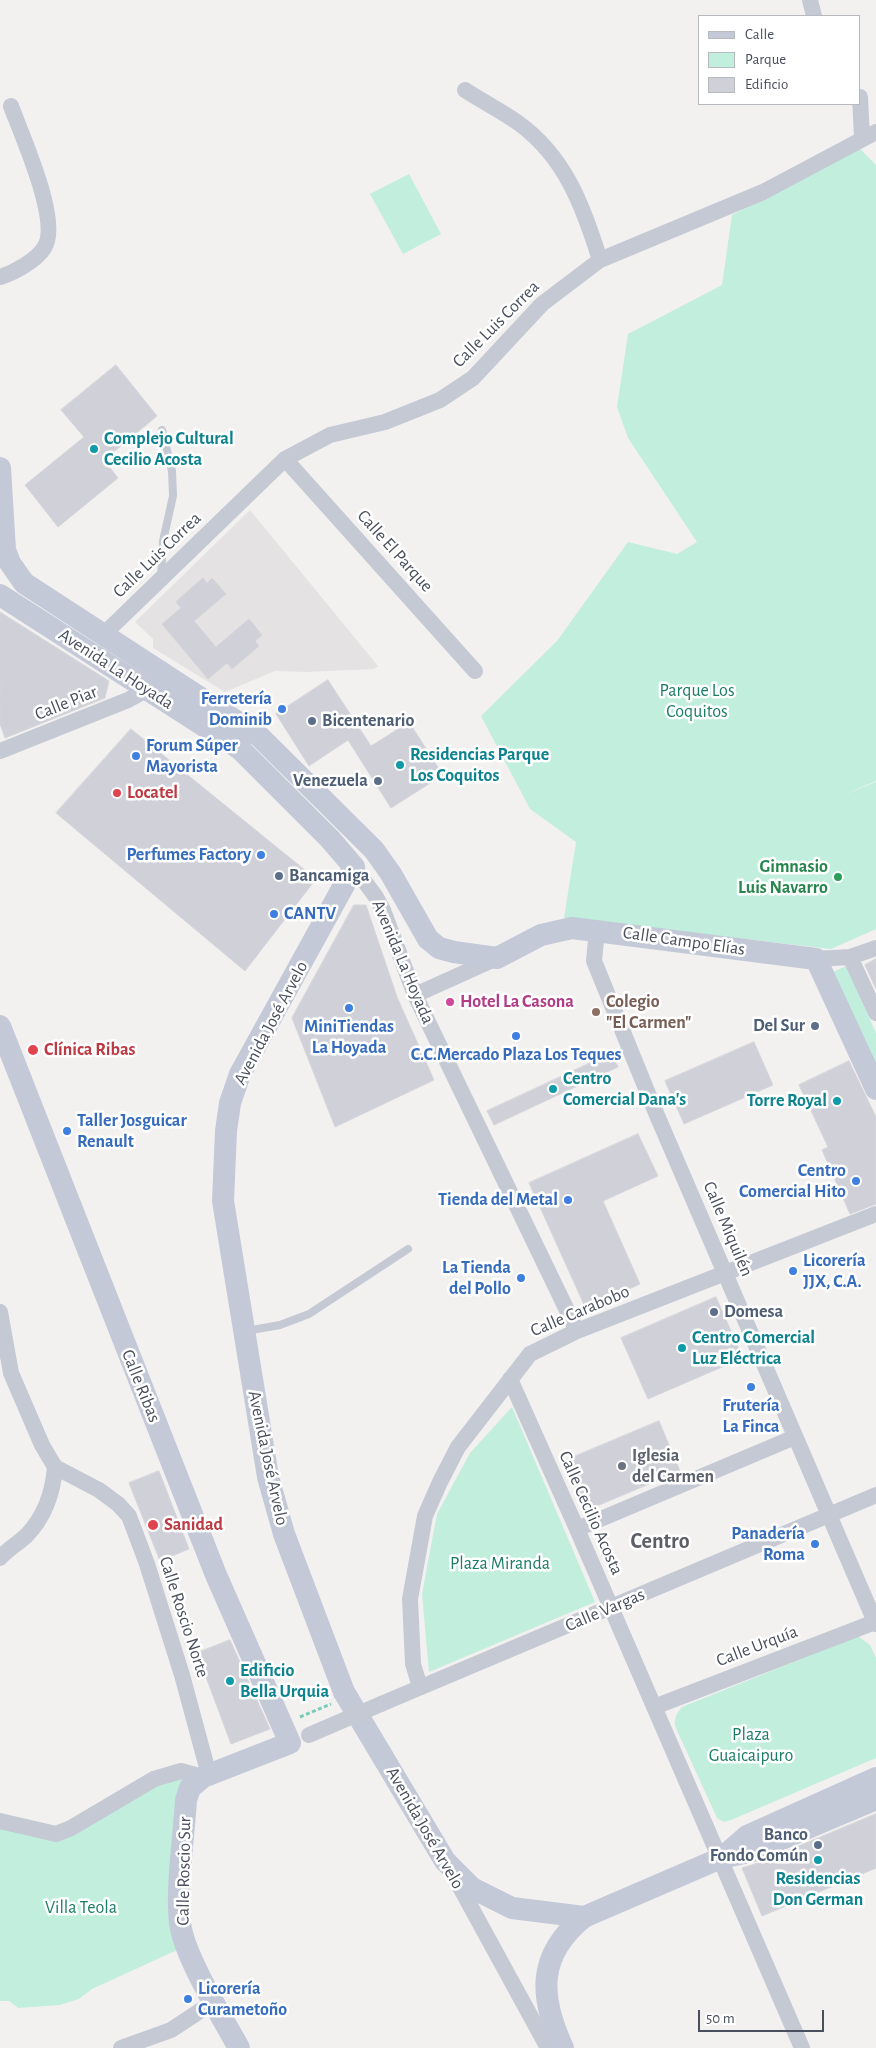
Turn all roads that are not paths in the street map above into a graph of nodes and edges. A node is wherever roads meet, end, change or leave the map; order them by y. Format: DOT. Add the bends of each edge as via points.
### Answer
graph roads {
  1 [pos="810,0"];
  2 [pos="814,15"];
  3 [pos="465,90"];
  4 [pos="861,101"];
  5 [pos="11,106"];
  6 [pos="869,135"];
  7 [pos="600,260"];
  8 [pos="0,278"];
  9 [pos="162,430"];
  10 [pos="285,459"];
  11 [pos="0,468"];
  12 [pos="2,516"];
  13 [pos="160,580"];
  14 [pos="0,595"];
  15 [pos="103,635"];
  16 [pos="475,671"];
  17 [pos="146,690"];
  18 [pos="0,751"];
  19 [pos="354,867"];
  20 [pos="597,930"];
  21 [pos="876,948"];
  22 [pos="850,957"];
  23 [pos="496,958"];
  24 [pos="816,959"];
  25 [pos="415,995"];
  26 [pos="876,1013"];
  27 [pos="0,1026"];
  28 [pos="876,1089"];
  29 [pos="876,1214"];
  30 [pos="408,1248"];
  31 [pos="725,1273"];
  32 [pos="0,1312"];
  33 [pos="244,1331"];
  34 [pos="577,1331"];
  35 [pos="510,1379"];
  36 [pos="796,1437"];
  37 [pos="55,1467"];
  38 [pos="876,1495"];
  39 [pos="829,1515"];
  40 [pos="577,1529"];
  41 [pos="4,1551"];
  42 [pos="611,1608"];
  43 [pos="876,1623"];
  44 [pos="420,1687"];
  45 [pos="654,1707"];
  46 [pos="301,1738"];
  47 [pos="206,1776"];
  48 [pos="876,1778"];
  49 [pos="876,1799"];
  50 [pos="0,1821"];
  51 [pos="721,1858"];
  52 [pos="446,1861"];
  53 [pos="584,1917"];
  54 [pos="215,2001"];
  55 [pos="121,2048"];
  56 [pos="239,2048"];
  57 [pos="548,2048"];
  58 [pos="563,2048"];
  59 [pos="802,2048"];
  1 -- 2 [label="street"];
  3 -- 7 [label="street" via="517,122 559,162 585,211"];
  4 -- 6 [label="street"];
  5 -- 8 [label="street" via="38,180 49,226 45,248 16,272"];
  6 -- 7 [label="street, Calle Luis Correa" via="763,192"];
  7 -- 10 [label="street, Calle Luis Correa" via="542,304 472,378 440,400 385,422 330,435"];
  9 -- 13 [label="lane" via="172,471 173,496 163,541"];
  10 -- 13 [label="street, Calle Luis Correa"];
  10 -- 16 [label="street, Calle El Parque"];
  11 -- 12 [label="street, Avenida La Hoyada"];
  12 -- 15 [label="street, Avenida La Hoyada" via="5,550 17,576"];
  13 -- 15 [label="street, Calle Luis Correa"];
  14 -- 17 [label="street, Avenida La Hoyada"];
  15 -- 23 [label="street, Avenida La Hoyada" via="259,736 374,850 428,939 439,948"];
  17 -- 18 [label="street, Calle Piar"];
  17 -- 19 [label="street, Avenida La Hoyada" via="240,749"];
  19 -- 25 [label="street, Avenida La Hoyada" via="383,910"];
  19 -- 33 [label="street, Avenida José Arvelo" via="240,1074 230,1103 223,1201"];
  20 -- 23 [label="street, Calle Campo Elías" via="557,930"];
  20 -- 24 [label="street, Calle Campo Elías"];
  20 -- 31 [label="street, Calle Miquilén" via="594,961"];
  21 -- 22 [label="street, Calle Campo Elías"];
  22 -- 24 [label="street, Calle Campo Elías"];
  22 -- 26 [label="street"];
  23 -- 25 [label="street"];
  24 -- 28 [label="street"];
  25 -- 34 [label="street, Avenida La Hoyada"];
  27 -- 46 [label="street, Calle Ribas" via="216,1575"];
  29 -- 31 [label="street, Calle Carabobo"];
  30 -- 33 [label="lane" via="310,1314 280,1325"];
  31 -- 34 [label="street, Calle Carabobo"];
  31 -- 36 [label="street, Calle Miquilén"];
  32 -- 37 [label="street" via="11,1373"];
  33 -- 52 [label="street, Avenida José Arvelo" via="268,1477 284,1534 341,1683"];
  34 -- 35 [label="street, Calle Carabobo" via="530,1354"];
  35 -- 40 [label="street, Calle Cecilio Acosta"];
  35 -- 44 [label="street, Calle Carabobo" via="458,1447 425,1516 410,1603 413,1664"];
  36 -- 39 [label="street, Calle Miquilén"];
  36 -- 40 [label="street"];
  37 -- 41 [label="street" via="46,1507 28,1534"];
  37 -- 47 [label="street, Calle Roscio Norte" via="99,1490 129,1516 182,1675"];
  38 -- 39 [label="street, Calle Vargas"];
  39 -- 42 [label="street, Calle Vargas"];
  39 -- 43 [label="street, Calle Miquilén"];
  40 -- 42 [label="street, Calle Cecilio Acosta"];
  42 -- 44 [label="street, Calle Vargas"];
  42 -- 45 [label="street, Calle Cecilio Acosta"];
  43 -- 45 [label="street, Calle Urquía"];
  44 -- 46 [label="street, Calle Vargas, bridge"];
  45 -- 51 [label="street, Calle Cecilio Acosta"];
  46 -- 47 [label="street"];
  47 -- 50 [label="street" via="181,1771 154,1779 56,1834"];
  47 -- 54 [label="street, Calle Roscio Sur" via="190,1788 186,1800 180,1922 186,1946"];
  48 -- 51 [label="street" via="747,1836"];
  49 -- 51 [label="street" via="753,1851"];
  51 -- 53 [label="street"];
  51 -- 59 [label="street, Calle Cecilio Acosta"];
  52 -- 53 [label="street" via="472,1888 512,1908"];
  52 -- 57 [label="street, Avenida José Arvelo"];
  53 -- 58 [label="street" via="559,1941 548,1967 547,2006"];
  54 -- 55 [label="street" via="171,2030"];
  54 -- 56 [label="street, Calle Roscio Sur"];
}
